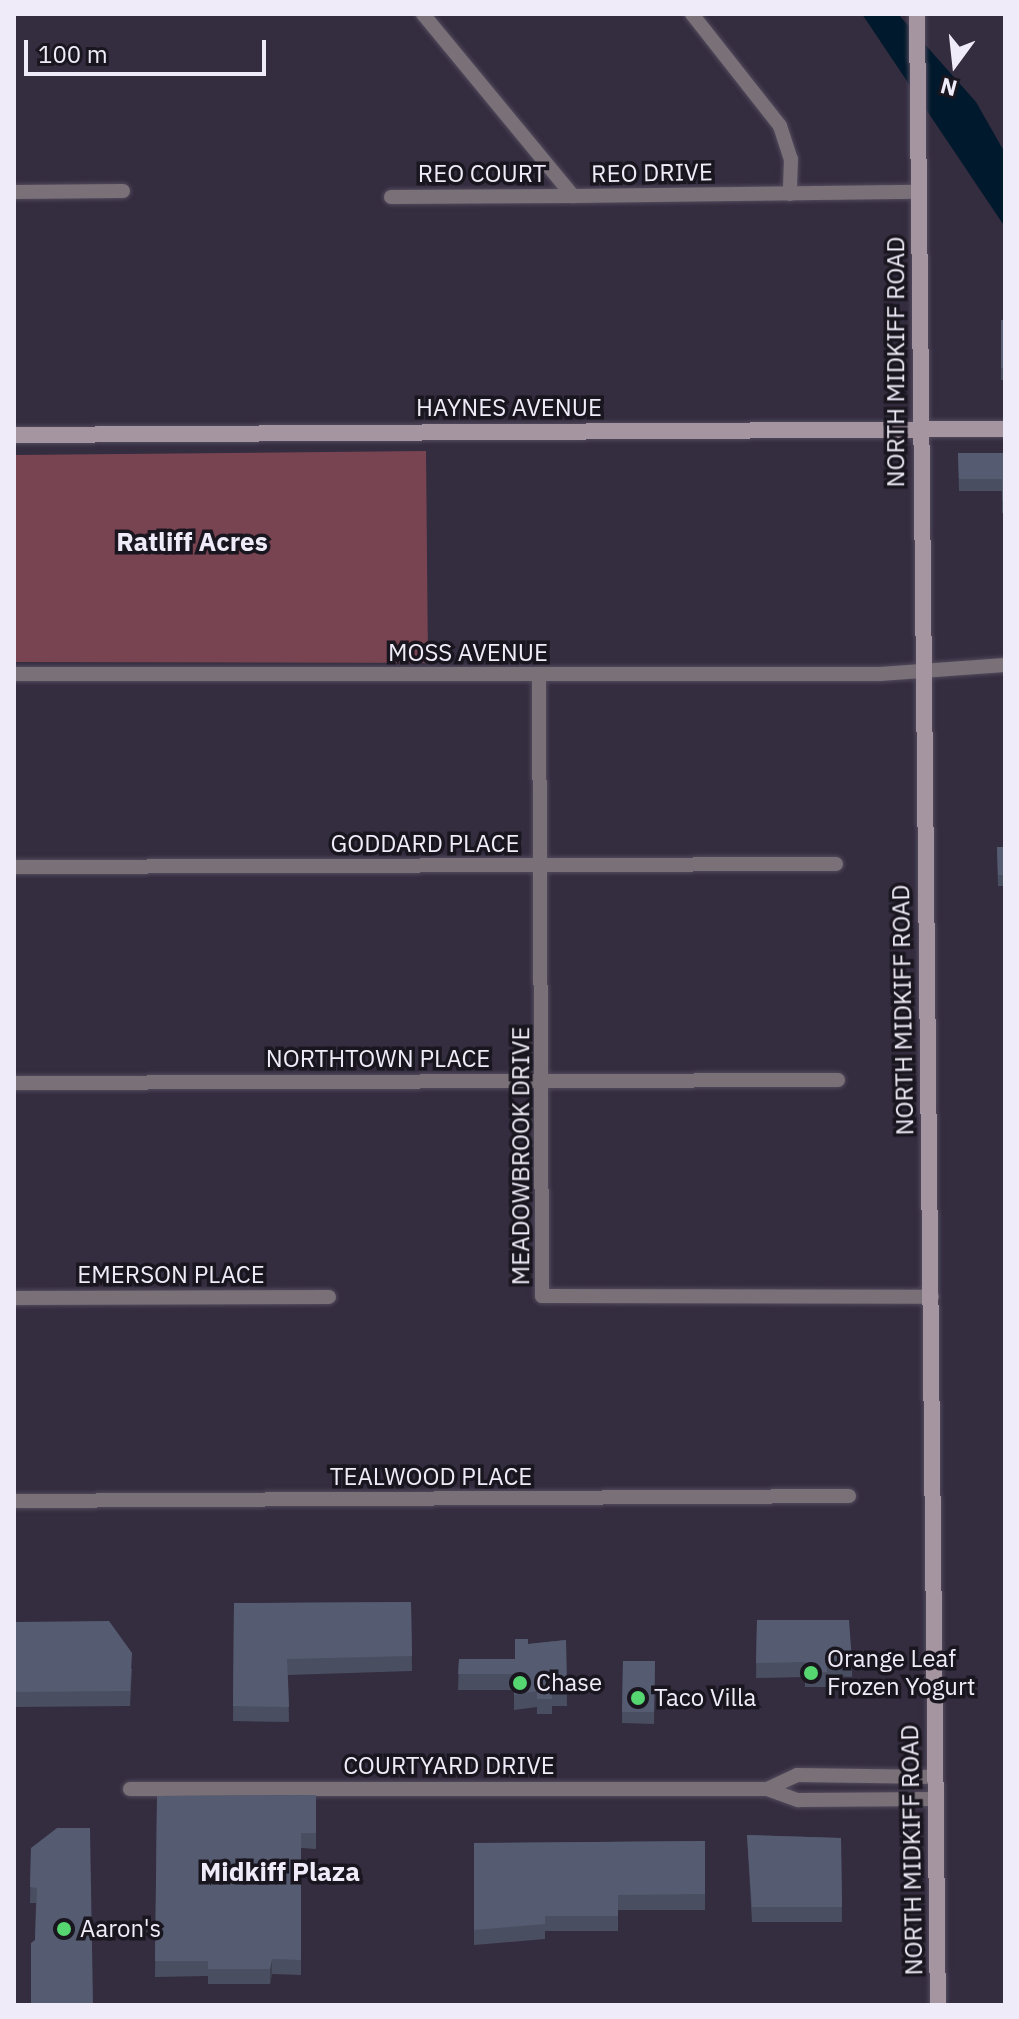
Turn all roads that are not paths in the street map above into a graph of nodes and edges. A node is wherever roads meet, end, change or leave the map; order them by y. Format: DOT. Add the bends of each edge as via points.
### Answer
graph roads {
  1 [pos="423,14"];
  2 [pos="692,14"];
  3 [pos="917,14"];
  4 [pos="123,191"];
  5 [pos="14,192"];
  6 [pos="919,192"];
  7 [pos="790,194"];
  8 [pos="573,196"];
  9 [pos="391,197"];
  10 [pos="920,429"];
  11 [pos="1005,429"];
  12 [pos="14,435"];
  13 [pos="1005,665"];
  14 [pos="921,669"];
  15 [pos="14,674"];
  16 [pos="539,675"];
  17 [pos="836,864"];
  18 [pos="540,865"];
  19 [pos="14,867"];
  20 [pos="838,1080"];
  21 [pos="542,1081"];
  22 [pos="14,1083"];
  23 [pos="329,1297"];
  24 [pos="932,1297"];
  25 [pos="14,1298"];
  26 [pos="849,1496"];
  27 [pos="14,1501"];
  28 [pos="936,1777"];
  29 [pos="130,1789"];
  30 [pos="767,1789"];
  31 [pos="936,1799"];
  32 [pos="938,2005"];
  1 -- 8 [label="street, REO DRIVE"];
  2 -- 7 [label="street" via="780,126 791,159"];
  3 -- 6 [label="main road, NORTH MIDKIFF ROAD"];
  4 -- 5 [label="street"];
  6 -- 7 [label="street, REO DRIVE"];
  6 -- 10 [label="main road, NORTH MIDKIFF ROAD"];
  7 -- 8 [label="street, REO DRIVE"];
  8 -- 9 [label="street, REO COURT"];
  10 -- 11 [label="main road, HAYNES AVENUE"];
  10 -- 12 [label="main road, HAYNES AVENUE"];
  10 -- 14 [label="main road, NORTH MIDKIFF ROAD"];
  13 -- 14 [label="street, MOSS AVENUE"];
  14 -- 16 [label="street, MOSS AVENUE"];
  14 -- 24 [label="main road, NORTH MIDKIFF ROAD"];
  15 -- 16 [label="street, MOSS AVENUE"];
  16 -- 18 [label="street, MEADOWBROOK DRIVE"];
  17 -- 18 [label="street, GODDARD PLACE"];
  18 -- 19 [label="street, GODDARD PLACE"];
  18 -- 21 [label="street, MEADOWBROOK DRIVE"];
  20 -- 21 [label="street, NORTHTOWN PLACE"];
  21 -- 22 [label="street, NORTHTOWN PLACE"];
  21 -- 24 [label="street, MEADOWBROOK DRIVE" via="542,1296"];
  23 -- 25 [label="street, EMERSON PLACE"];
  24 -- 28 [label="main road, NORTH MIDKIFF ROAD"];
  26 -- 27 [label="street, TEALWOOD PLACE"];
  28 -- 30 [label="street, COURTYARD DRIVE" via="797,1775"];
  28 -- 31 [label="main road, NORTH MIDKIFF ROAD"];
  29 -- 30 [label="street, COURTYARD DRIVE"];
  30 -- 31 [label="street, COURTYARD DRIVE" via="798,1800"];
  31 -- 32 [label="main road, NORTH MIDKIFF ROAD"];
}
